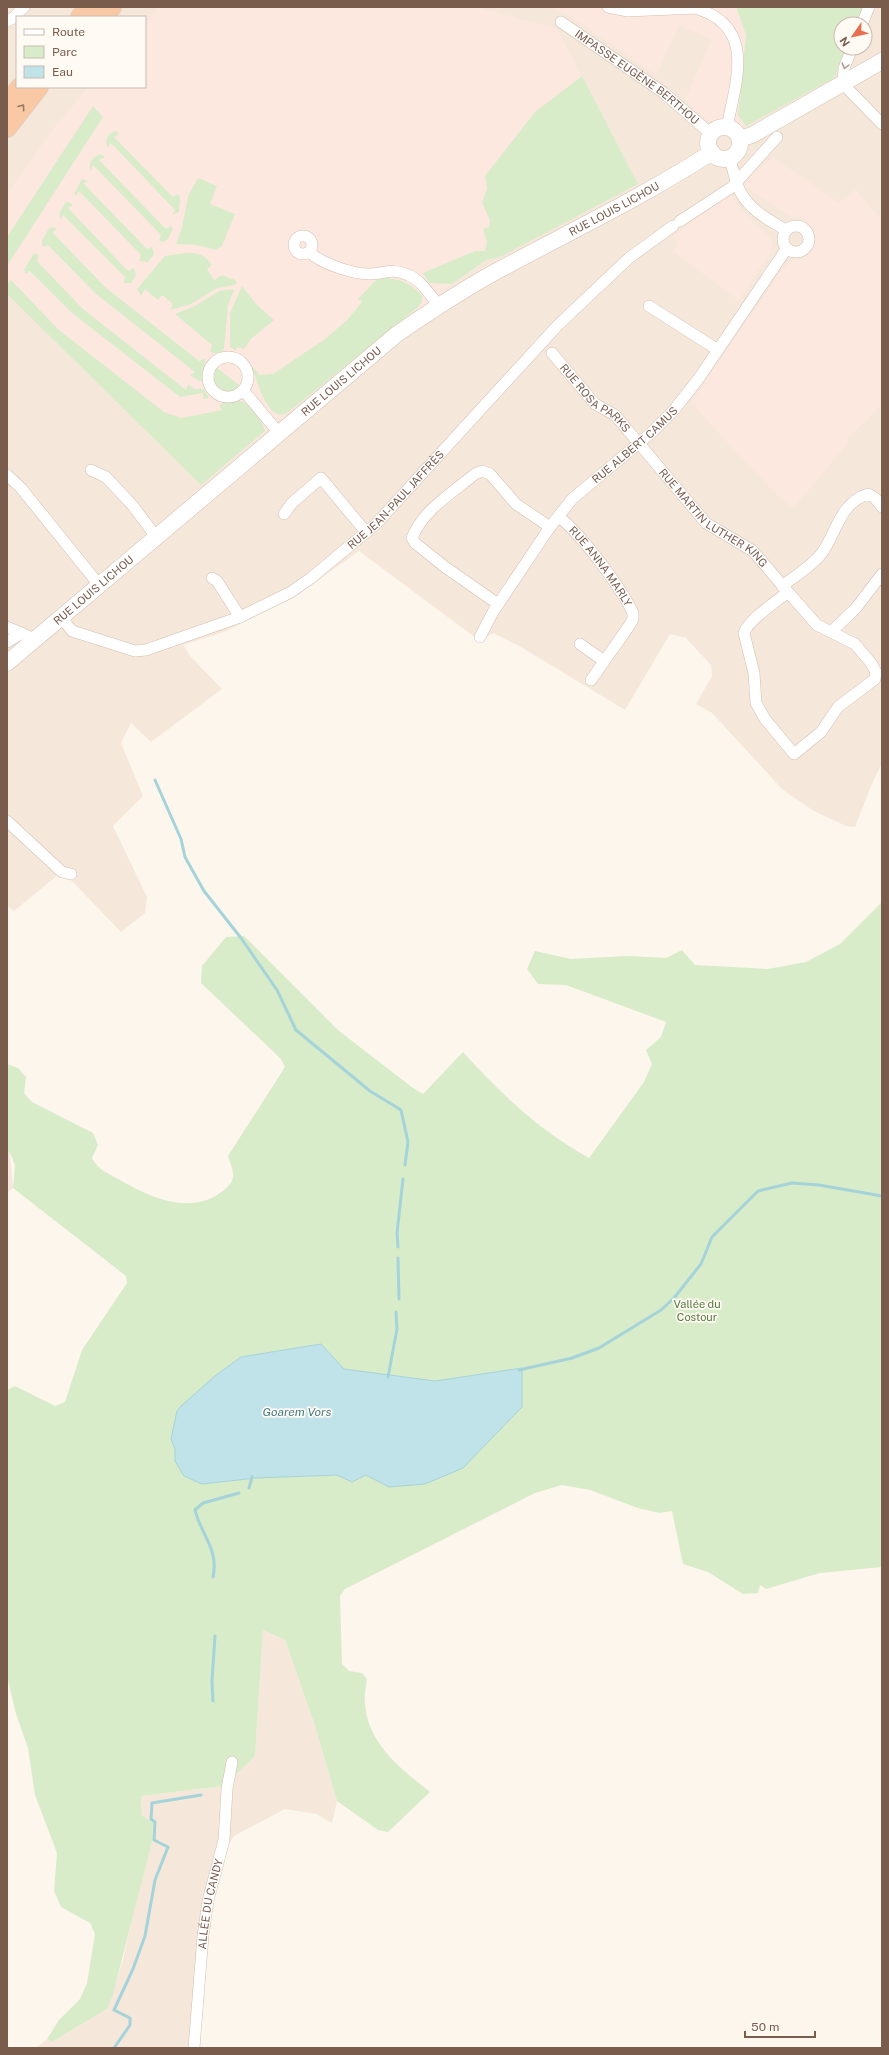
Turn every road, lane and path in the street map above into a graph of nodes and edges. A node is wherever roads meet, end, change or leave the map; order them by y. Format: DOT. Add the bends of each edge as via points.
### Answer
graph roads {
  1 [pos="24,7"];
  2 [pos="89,7"];
  3 [pos="112,7"];
  4 [pos="608,7"];
  5 [pos="81,16"];
  6 [pos="104,16"];
  7 [pos="7,21"];
  8 [pos="561,22"];
  9 [pos="849,56"];
  10 [pos="882,62"];
  11 [pos="843,84"];
  12 [pos="19,88"];
  13 [pos="38,88"];
  14 [pos="7,104"];
  15 [pos="882,124"];
  16 [pos="727,127"];
  17 [pos="7,128"];
  18 [pos="711,134"];
  19 [pos="777,138"];
  20 [pos="740,139"];
  21 [pos="712,152"];
  22 [pos="729,158"];
  23 [pos="737,181"];
  24 [pos="786,230"];
  25 [pos="787,248"];
  26 [pos="309,252"];
  27 [pos="438,306"];
  28 [pos="649,306"];
  29 [pos="718,350"];
  30 [pos="552,353"];
  31 [pos="243,390"];
  32 [pos="279,433"];
  33 [pos="639,443"];
  34 [pos="91,470"];
  35 [pos="8,479"];
  36 [pos="882,507"];
  37 [pos="284,514"];
  38 [pos="559,517"];
  39 [pos="550,527"];
  40 [pos="366,532"];
  41 [pos="157,538"];
  42 [pos="882,574"];
  43 [pos="212,578"];
  44 [pos="100,586"];
  45 [pos="785,589"];
  46 [pos="498,604"];
  47 [pos="240,617"];
  48 [pos="62,618"];
  49 [pos="7,627"];
  50 [pos="831,632"];
  51 [pos="30,636"];
  52 [pos="480,637"];
  53 [pos="7,642"];
  54 [pos="580,644"];
  55 [pos="604,661"];
  56 [pos="7,663"];
  57 [pos="591,680"];
  58 [pos="7,821"];
  59 [pos="71,874"];
  60 [pos="232,1762"];
  61 [pos="194,2048"];
  1 -- 7 [label="street"];
  2 -- 5 [label="highway"];
  3 -- 6 [label="highway"];
  4 -- 16 [label="street" via="628,12 695,8 722,21 733,38 738,56"];
  8 -- 18 [label="street, IMPASSE EUGÈNE BERTHOU" via="664,93"];
  9 -- 11 [label="street, one-way" via="844,68"];
  10 -- 11 [label="main road"];
  11 -- 15 [label="street"];
  11 -- 20 [label="main road"];
  12 -- 14 [label="highway"];
  17 -- 13 [label="highway, one-way"];
  16 -- 18 [label="main road" via="718,128"];
  16 -- 20 [label="main road"];
  18 -- 21 [label="main road" via="708,145"];
  19 -- 23 [label="street, RUE JEAN-PAUL JAFFRÈS"];
  20 -- 22 [label="main road" via="737,152"];
  21 -- 22 [label="main road" via="721,158"];
  21 -- 27 [label="main road, RUE LOUIS LICHOU"];
  22 -- 23 [label="street"];
  23 -- 24 [label="street" via="740,192 756,212"];
  23 -- 40 [label="street, RUE JEAN-PAUL JAFFRÈS" via="732,188 676,223 629,258 557,326"];
  24 -- 25 [label="street" via="783,240"];
  24 -- 25 [label="street" via="799,226 806,230 809,237 807,245 802,250 796,252"];
  25 -- 29 [label="street, RUE ALBERT CAMUS"];
  26 -- 27 [label="street" via="314,257 346,270 373,274 392,270 409,275"];
  27 -- 32 [label="main road, RUE LOUIS LICHOU" via="397,334"];
  28 -- 29 [label="street"];
  29 -- 33 [label="street, RUE ALBERT CAMUS" via="674,410"];
  30 -- 33 [label="street, RUE ROSA PARKS" via="595,404 615,415"];
  31 -- 32 [label="street"];
  32 -- 41 [label="main road, RUE LOUIS LICHOU"];
  33 -- 38 [label="street, RUE ALBERT CAMUS" via="572,499"];
  33 -- 45 [label="street, RUE MARTIN LUTHER KING" via="706,523 753,551"];
  34 -- 41 [label="street" via="106,477 133,506"];
  35 -- 44 [label="street" via="21,488"];
  36 -- 45 [label="street" via="868,494 860,497 839,518 821,554"];
  37 -- 40 [label="street" via="292,503 321,478"];
  38 -- 39 [label="street, RUE ALBERT CAMUS"];
  38 -- 55 [label="street, RUE ANNA MARLY" via="567,523 603,567 633,613 629,626"];
  39 -- 46 [label="street, RUE ALBERT CAMUS"];
  39 -- 46 [label="street" via="516,504 490,474 482,471 430,512 414,533 414,543"];
  40 -- 47 [label="street, RUE JEAN-PAUL JAFFRÈS" via="291,592"];
  41 -- 44 [label="main road, RUE LOUIS LICHOU"];
  42 -- 50 [label="street" via="856,608"];
  43 -- 47 [label="street" via="217,581"];
  44 -- 48 [label="main road, RUE LOUIS LICHOU"];
  45 -- 50 [label="street, RUE MARTIN LUTHER KING" via="816,625"];
  45 -- 50 [label="street, RUE MARTIN LUTHER KING" via="745,628 744,633 754,673 756,703 765,719 794,754 821,732 838,707 875,679 876,672 871,663 855,644"];
  46 -- 52 [label="street, RUE ALBERT CAMUS"];
  47 -- 48 [label="street, RUE JEAN-PAUL JAFFRÈS" via="165,644 135,651 72,631"];
  48 -- 51 [label="main road, RUE LOUIS LICHOU"];
  49 -- 51 [label="street"];
  51 -- 53 [label="street"];
  51 -- 56 [label="main road, RUE LOUIS LICHOU"];
  54 -- 55 [label="street"];
  55 -- 57 [label="street, RUE ANNA MARLY"];
  58 -- 59 [label="street" via="62,872"];
  60 -- 61 [label="street, ALLÉE DU CANDY" via="227,1790 224,1840 208,1901 203,1936"];
}
